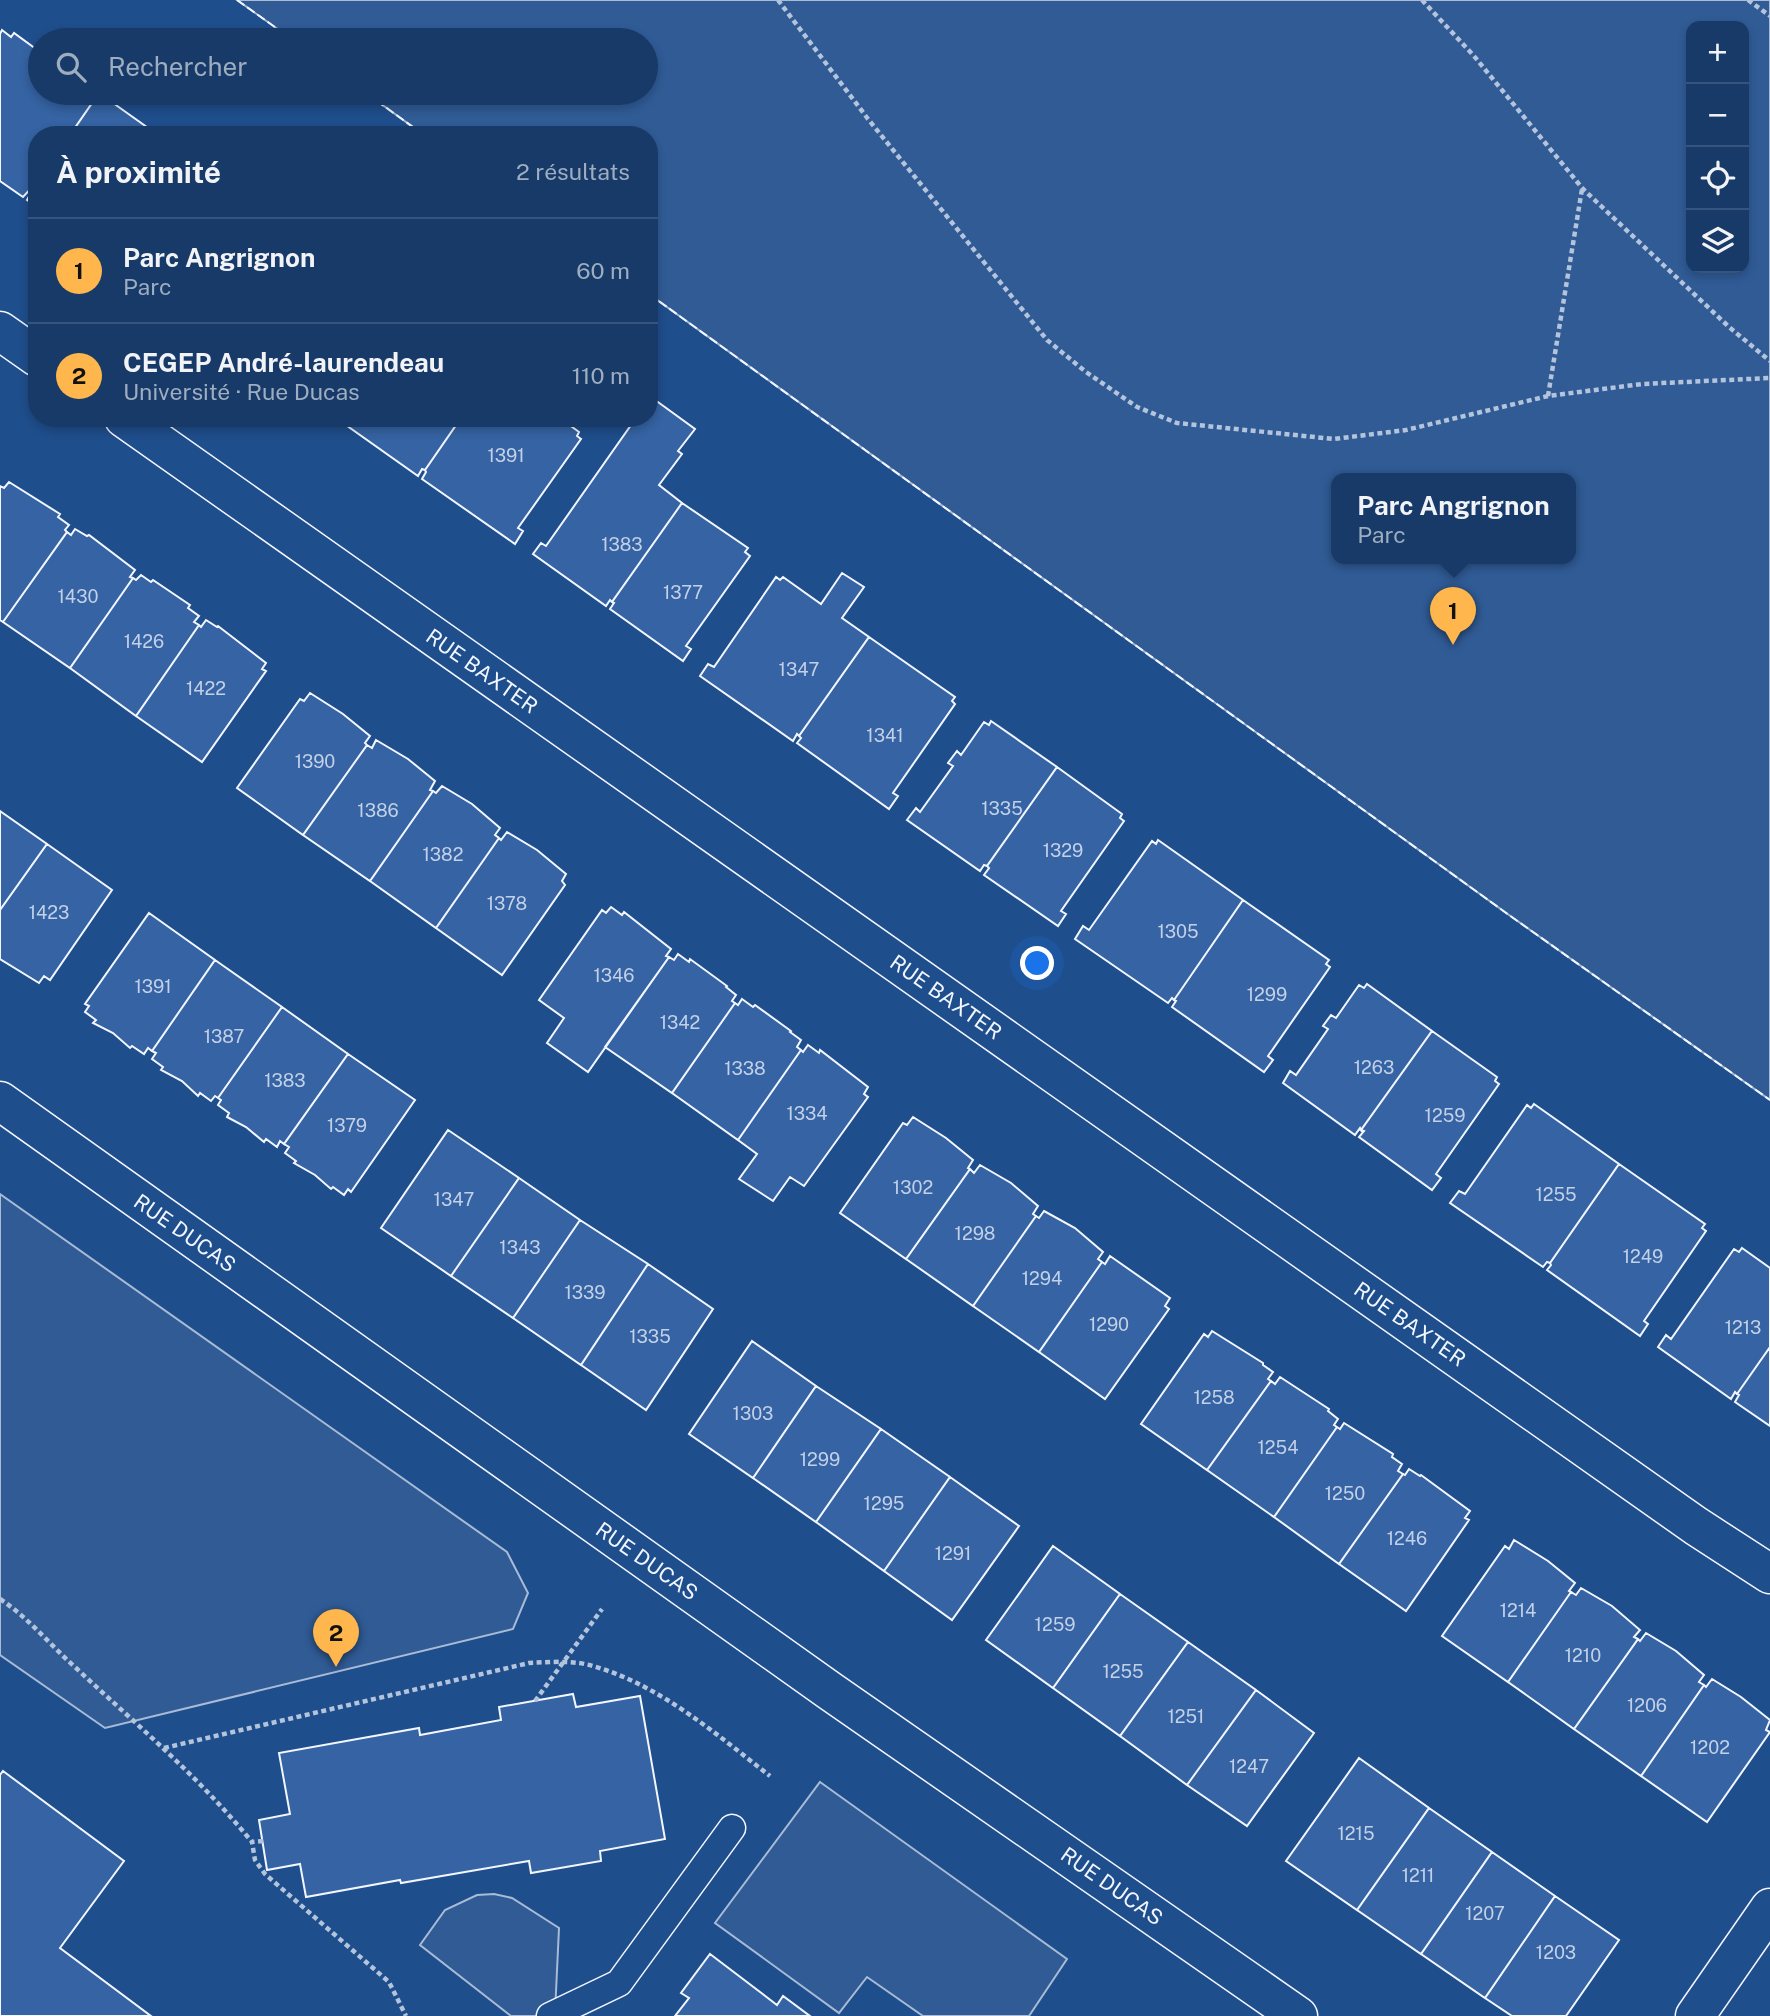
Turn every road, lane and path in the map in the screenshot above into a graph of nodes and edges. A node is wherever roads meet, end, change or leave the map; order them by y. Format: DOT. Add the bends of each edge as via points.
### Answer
graph roads {
  1 [pos="778,0"];
  2 [pos="1422,0"];
  3 [pos="1748,0"];
  4 [pos="1770,16"];
  5 [pos="1583,189"];
  6 [pos="0,331"];
  7 [pos="28,351"];
  8 [pos="1770,361"];
  9 [pos="1770,378"];
  10 [pos="1548,396"];
  11 [pos="137,427"];
  12 [pos="0,1101"];
  13 [pos="1770,1574"];
  14 [pos="0,1599"];
  15 [pos="602,1608"];
  16 [pos="564,1662"];
  17 [pos="535,1701"];
  18 [pos="164,1748"];
  19 [pos="770,1776"];
  20 [pos="732,1828"];
  21 [pos="262,1840"];
  22 [pos="252,1842"];
  23 [pos="1770,1908"];
  24 [pos="406,2016"];
  25 [pos="550,2016"];
  26 [pos="1298,2016"];
  27 [pos="1695,2016"];
  1 -- 10 [label="path" via="1047,340 1137,407 1177,423 1334,439 1406,430"];
  2 -- 5 [label="path"];
  3 -- 4 [label="path"];
  5 -- 8 [label="path"];
  5 -- 10 [label="path"];
  6 -- 7 [label="street"];
  9 -- 10 [label="path" via="1642,384"];
  11 -- 13 [label="street, RUE BAXTER"];
  12 -- 26 [label="street, RUE DUCAS" via="830,1691"];
  14 -- 18 [label="path" via="19,1611"];
  15 -- 16 [label="path"];
  16 -- 17 [label="path"];
  16 -- 18 [label="path" via="529,1663"];
  16 -- 19 [label="path" via="592,1665 664,1698"];
  18 -- 22 [label="path"];
  20 -- 25 [label="lane" via="618,1983"];
  21 -- 22 [label="path"];
  22 -- 24 [label="path" via="255,1860 265,1874 389,1982"];
  23 -- 27 [label="street"];
}
